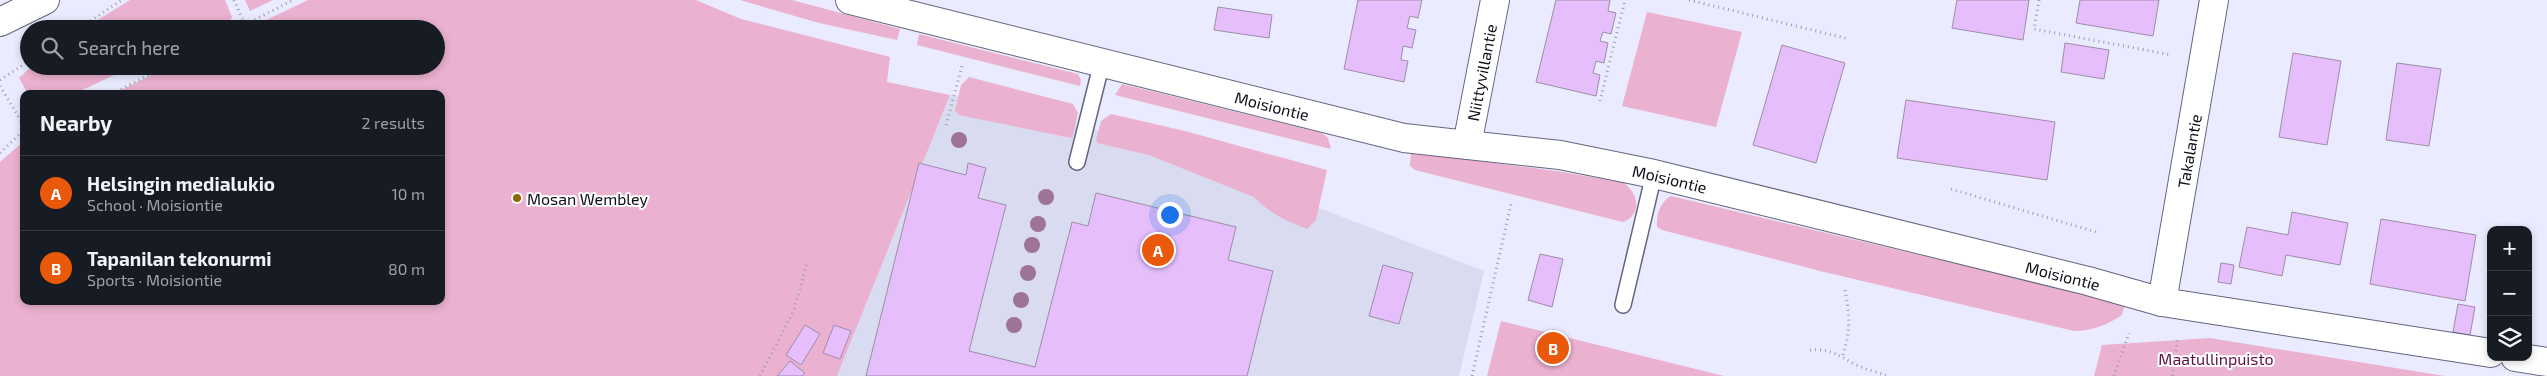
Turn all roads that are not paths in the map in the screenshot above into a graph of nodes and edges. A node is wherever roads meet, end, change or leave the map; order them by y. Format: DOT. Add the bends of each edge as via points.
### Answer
graph roads {
  1 [pos="46,0"];
  2 [pos="850,0"];
  3 [pos="1495,0"];
  4 [pos="2214,0"];
  5 [pos="905,7"];
  6 [pos="0,22"];
  7 [pos="1102,62"];
  8 [pos="1467,146"];
  9 [pos="1076,162"];
  10 [pos="1654,174"];
  11 [pos="2162,302"];
  12 [pos="1623,305"];
  13 [pos="2487,353"];
  14 [pos="2532,360"];
  15 [pos="2547,362"];
  1 -- 6 [label="street"];
  2 -- 5 [label="street, Moisiontie"];
  3 -- 8 [label="street, Niittyvillantie"];
  4 -- 11 [label="street, Takalantie"];
  5 -- 7 [label="street, Moisiontie"];
  7 -- 8 [label="street, Moisiontie" via="1404,138"];
  7 -- 9 [label="lane"];
  8 -- 10 [label="street, Moisiontie" via="1560,155"];
  10 -- 11 [label="street, Moisiontie" via="2088,280"];
  10 -- 12 [label="lane"];
  11 -- 13 [label="street, Moisiontie"];
  14 -- 15 [label="street"];
}
